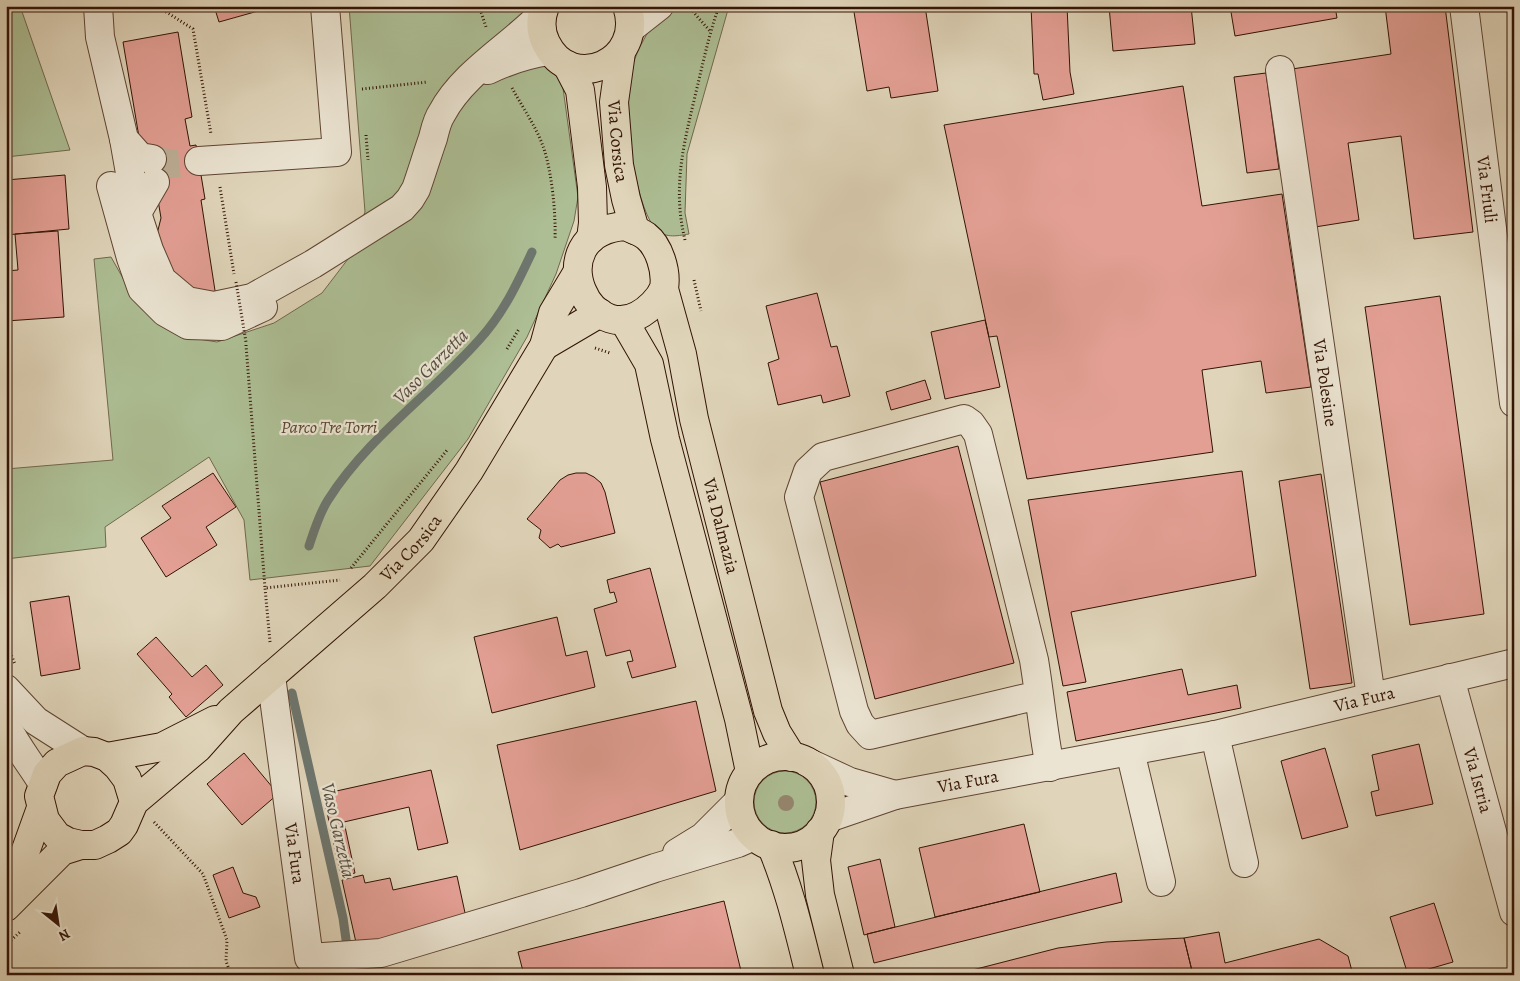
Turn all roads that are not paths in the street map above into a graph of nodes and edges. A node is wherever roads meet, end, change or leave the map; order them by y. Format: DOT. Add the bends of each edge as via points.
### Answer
graph roads {
  1 [pos="98,6"];
  2 [pos="325,6"];
  3 [pos="659,6"];
  4 [pos="1464,6"];
  5 [pos="544,8"];
  6 [pos="626,29"];
  7 [pos="558,58"];
  8 [pos="498,59"];
  9 [pos="1280,70"];
  10 [pos="124,139"];
  11 [pos="199,161"];
  12 [pos="111,186"];
  13 [pos="138,213"];
  14 [pos="635,230"];
  15 [pos="591,239"];
  16 [pos="312,264"];
  17 [pos="577,273"];
  18 [pos="664,289"];
  19 [pos="612,317"];
  20 [pos="544,346"];
  21 [pos="1514,403"];
  22 [pos="1514,663"];
  23 [pos="271,676"];
  24 [pos="1450,678"];
  25 [pos="12,679"];
  26 [pos="1040,695"];
  27 [pos="1371,697"];
  28 [pos="231,711"];
  29 [pos="6,725"];
  30 [pos="1215,735"];
  31 [pos="1130,751"];
  32 [pos="95,754"];
  33 [pos="799,759"];
  34 [pos="1050,768"];
  35 [pos="750,772"];
  36 [pos="895,795"];
  37 [pos="42,796"];
  38 [pos="134,802"];
  39 [pos="738,802"];
  40 [pos="824,825"];
  41 [pos="763,841"];
  42 [pos="81,845"];
  43 [pos="1244,863"];
  44 [pos="655,868"];
  45 [pos="1161,882"];
  46 [pos="6,898"];
  47 [pos="6,907"];
  48 [pos="1514,912"];
  49 [pos="366,960"];
  50 [pos="810,975"];
  51 [pos="840,975"];
  1 -- 10 [label="street" via="100,37"];
  2 -- 11 [label="street" via="337,152"];
  3 -- 6 [label="street"];
  4 -- 21 [label="street, Via Friuli"];
  5 -- 7 [label="main road, Via Corsica" via="541,30"];
  5 -- 8 [label="street"];
  6 -- 7 [label="main road" via="610,62 597,68 582,69"];
  6 -- 14 [label="main road, Via Corsica" via="614,102 619,165"];
  7 -- 8 [label="street" via="536,53"];
  7 -- 15 [label="main road, Via Corsica" via="580,90 592,187"];
  8 -- 16 [label="street" via="471,78 449,101 441,114 410,199 393,214"];
  9 -- 27 [label="street, Via Polesine"];
  10 -- 13 [label="street"];
  10 -- 13 [label="street" via="153,170"];
  12 -- 16 [label="street" via="142,289 165,312 188,325 222,326 289,295"];
  13 -- 16 [label="street" via="162,280 187,301 214,306 252,298"];
  14 -- 15 [label="main road" via="625,226 613,227"];
  14 -- 18 [label="main road" via="647,237 657,251 662,262"];
  15 -- 17 [label="main road, Via Corsica" via="582,252"];
  17 -- 19 [label="main road" via="581,290 590,303"];
  17 -- 20 [label="main road, Via Corsica" via="553,313"];
  18 -- 19 [label="main road, Via Corsica" via="653,304 637,316"];
  18 -- 33 [label="main road, Via Dalmazia" via="768,711 777,733"];
  19 -- 20 [label="main road, Via Corsica"];
  19 -- 35 [label="main road, Via Dalmazia" via="649,364 665,439 740,720"];
  20 -- 23 [label="main road, Via Corsica" via="469,471 421,540 375,586"];
  22 -- 24 [label="street, Via Fura"];
  23 -- 28 [label="main road, Via Corsica"];
  23 -- 49 [label="street, Via Fura" via="309,958"];
  24 -- 27 [label="street, Via Fura"];
  24 -- 48 [label="street, Via Istria"];
  25 -- 32 [label="street" via="36,721"];
  26 -- 26 [label="street" via="870,735 860,724 799,497 808,471 823,456 964,420 971,424 978,434"];
  26 -- 34 [label="street"];
  27 -- 30 [label="street, Via Fura"];
  28 -- 32 [label="main road, Via Corsica" via="162,747"];
  28 -- 38 [label="main road, Via Corsica" via="198,748"];
  29 -- 37 [label="street"];
  30 -- 31 [label="street, Via Fura"];
  30 -- 43 [label="street"];
  31 -- 34 [label="street, Via Fura"];
  31 -- 45 [label="street"];
  32 -- 37 [label="main road" via="57,763 47,774"];
  32 -- 38 [label="main road" via="118,767 127,779"];
  33 -- 35 [label="main road" via="775,758"];
  33 -- 36 [label="street, Via Fura" via="850,782"];
  33 -- 40 [label="main road, Via Dalmazia" via="816,768 827,784 831,806"];
  34 -- 36 [label="street, Via Fura"];
  35 -- 39 [label="main road"];
  36 -- 40 [label="street, Via Fura"];
  37 -- 42 [label="main road" via="45,820 57,836"];
  37 -- 46 [label="main road" via="23,858"];
  38 -- 42 [label="main road, Via Corsica" via="119,832 95,845"];
  39 -- 41 [label="main road" via="744,822"];
  39 -- 44 [label="street, Via Fura" via="703,837"];
  40 -- 41 [label="main road" via="810,840 798,846 780,848"];
  40 -- 51 [label="main road, Via Dalmazia" via="816,860 820,895"];
  41 -- 44 [label="street, Via Fura" via="738,843"];
  41 -- 50 [label="main road" via="782,870"];
  42 -- 47 [label="main road, Via Corsica" via="62,851"];
  44 -- 49 [label="street, Via Fura"];
}
